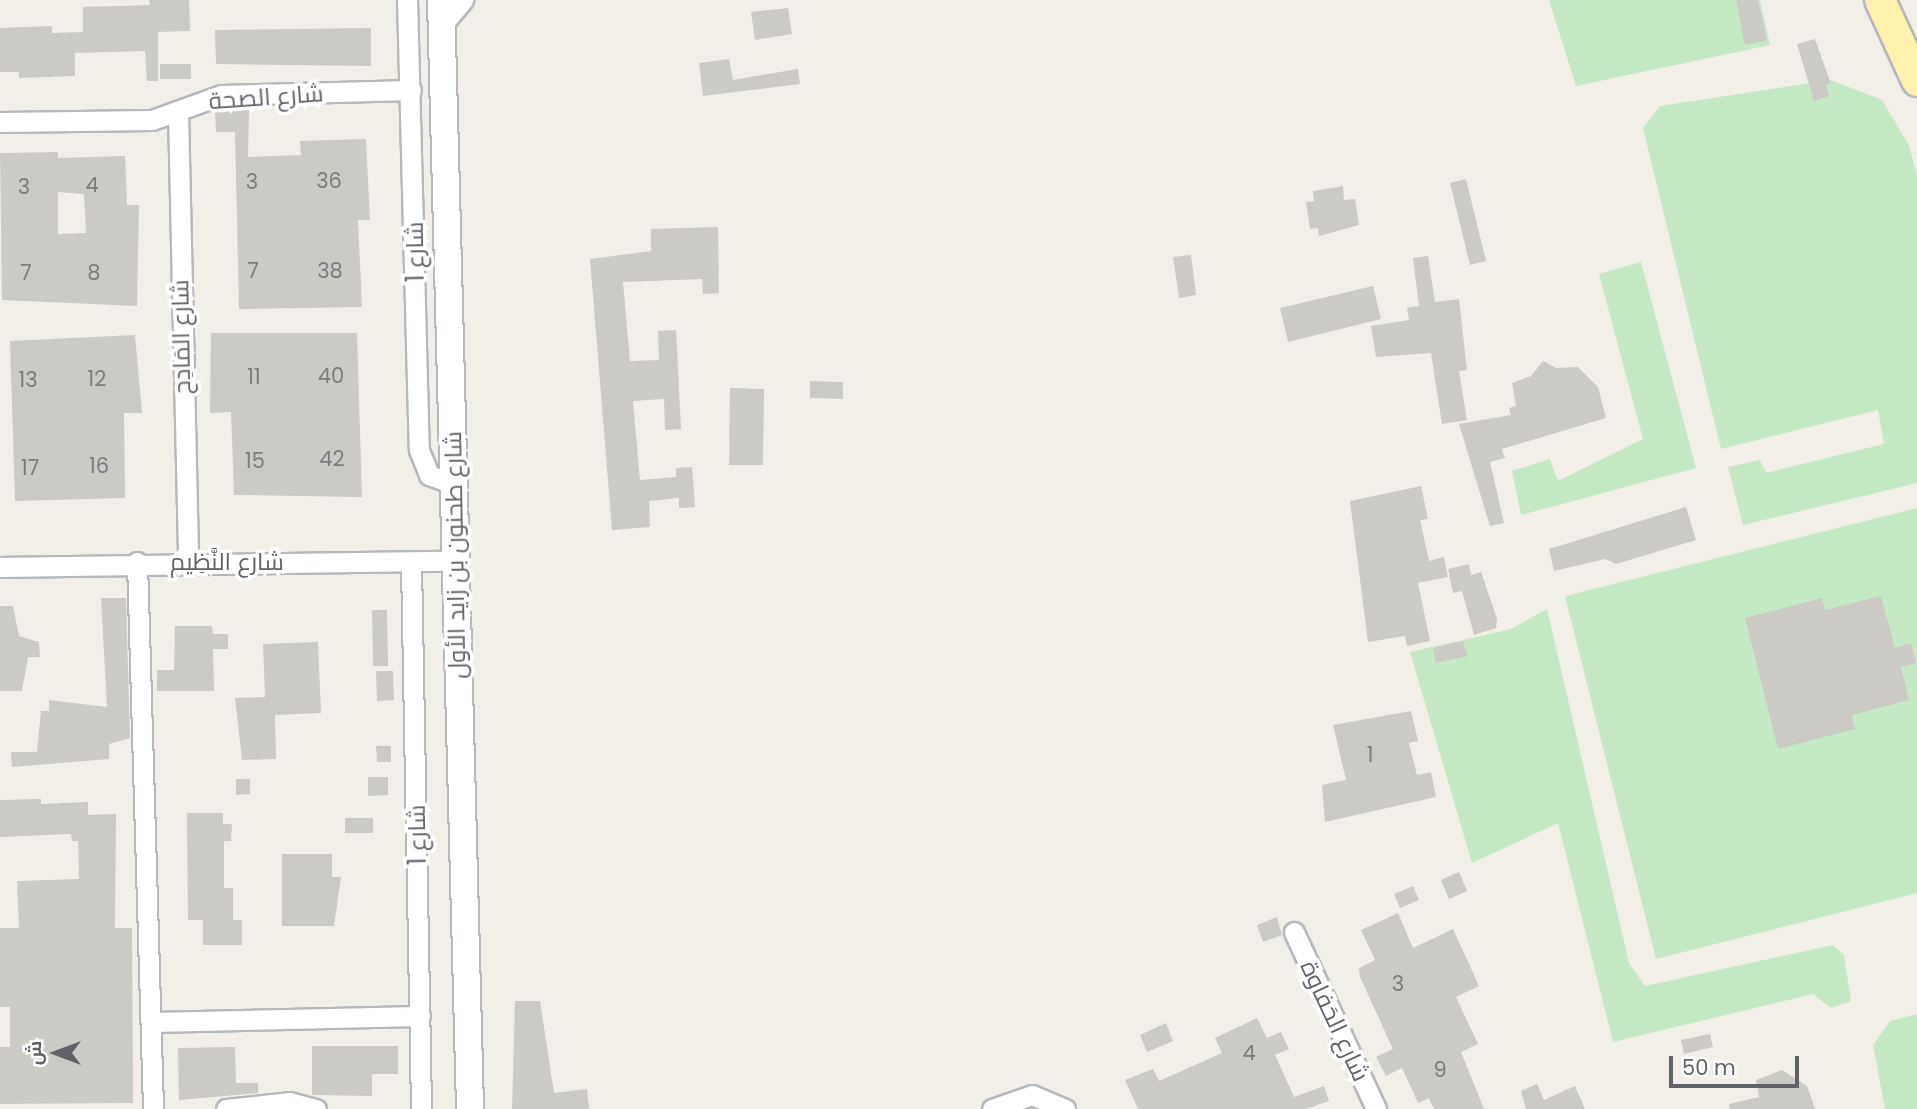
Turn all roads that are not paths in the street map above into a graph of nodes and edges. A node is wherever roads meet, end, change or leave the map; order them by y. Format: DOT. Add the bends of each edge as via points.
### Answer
graph roads {
  1 [pos="407,0"];
  2 [pos="463,0"];
  3 [pos="1880,0"];
  4 [pos="441,12"];
  5 [pos="1917,81"];
  6 [pos="411,90"];
  7 [pos="178,112"];
  8 [pos="0,122"];
  9 [pos="454,484"];
  10 [pos="454,561"];
  11 [pos="137,562"];
  12 [pos="188,562"];
  13 [pos="411,562"];
  14 [pos="0,567"];
  15 [pos="1294,932"];
  16 [pos="420,1016"];
  17 [pos="152,1022"];
  18 [pos="153,1109"];
  19 [pos="226,1109"];
  20 [pos="317,1109"];
  21 [pos="421,1109"];
  22 [pos="470,1109"];
  23 [pos="992,1109"];
  24 [pos="1065,1109"];
  25 [pos="1376,1109"];
  1 -- 6 [label="street, شارع 1"];
  2 -- 4 [label="street"];
  3 -- 5 [label="main road"];
  4 -- 9 [label="street, شارع طحنون بن زايد الأول"];
  6 -- 7 [label="street, شارع الصحة" via="221,94"];
  6 -- 9 [label="street, شارع 1" via="419,450 429,475"];
  7 -- 8 [label="street, شارع الصحة" via="152,120"];
  7 -- 12 [label="street, شارع المَادِح"];
  9 -- 10 [label="street, شارع طحنون بن زايد الأول"];
  10 -- 13 [label="street, شارع النَّظِيم"];
  10 -- 22 [label="street, شارع طحنون بن زايد الأول"];
  11 -- 12 [label="street, شارع النَّظِيم"];
  11 -- 14 [label="street, شارع النَّظِيم"];
  11 -- 17 [label="street"];
  12 -- 13 [label="street, شارع النَّظِيم"];
  13 -- 16 [label="street, شارع 1"];
  15 -- 25 [label="street, شارع الحَفاوة"];
  16 -- 17 [label="street"];
  16 -- 21 [label="street, شارع 1"];
  17 -- 18 [label="street"];
  19 -- 20 [label="street" via="289,1102"];
  23 -- 24 [label="street" via="1031,1094"];
}
